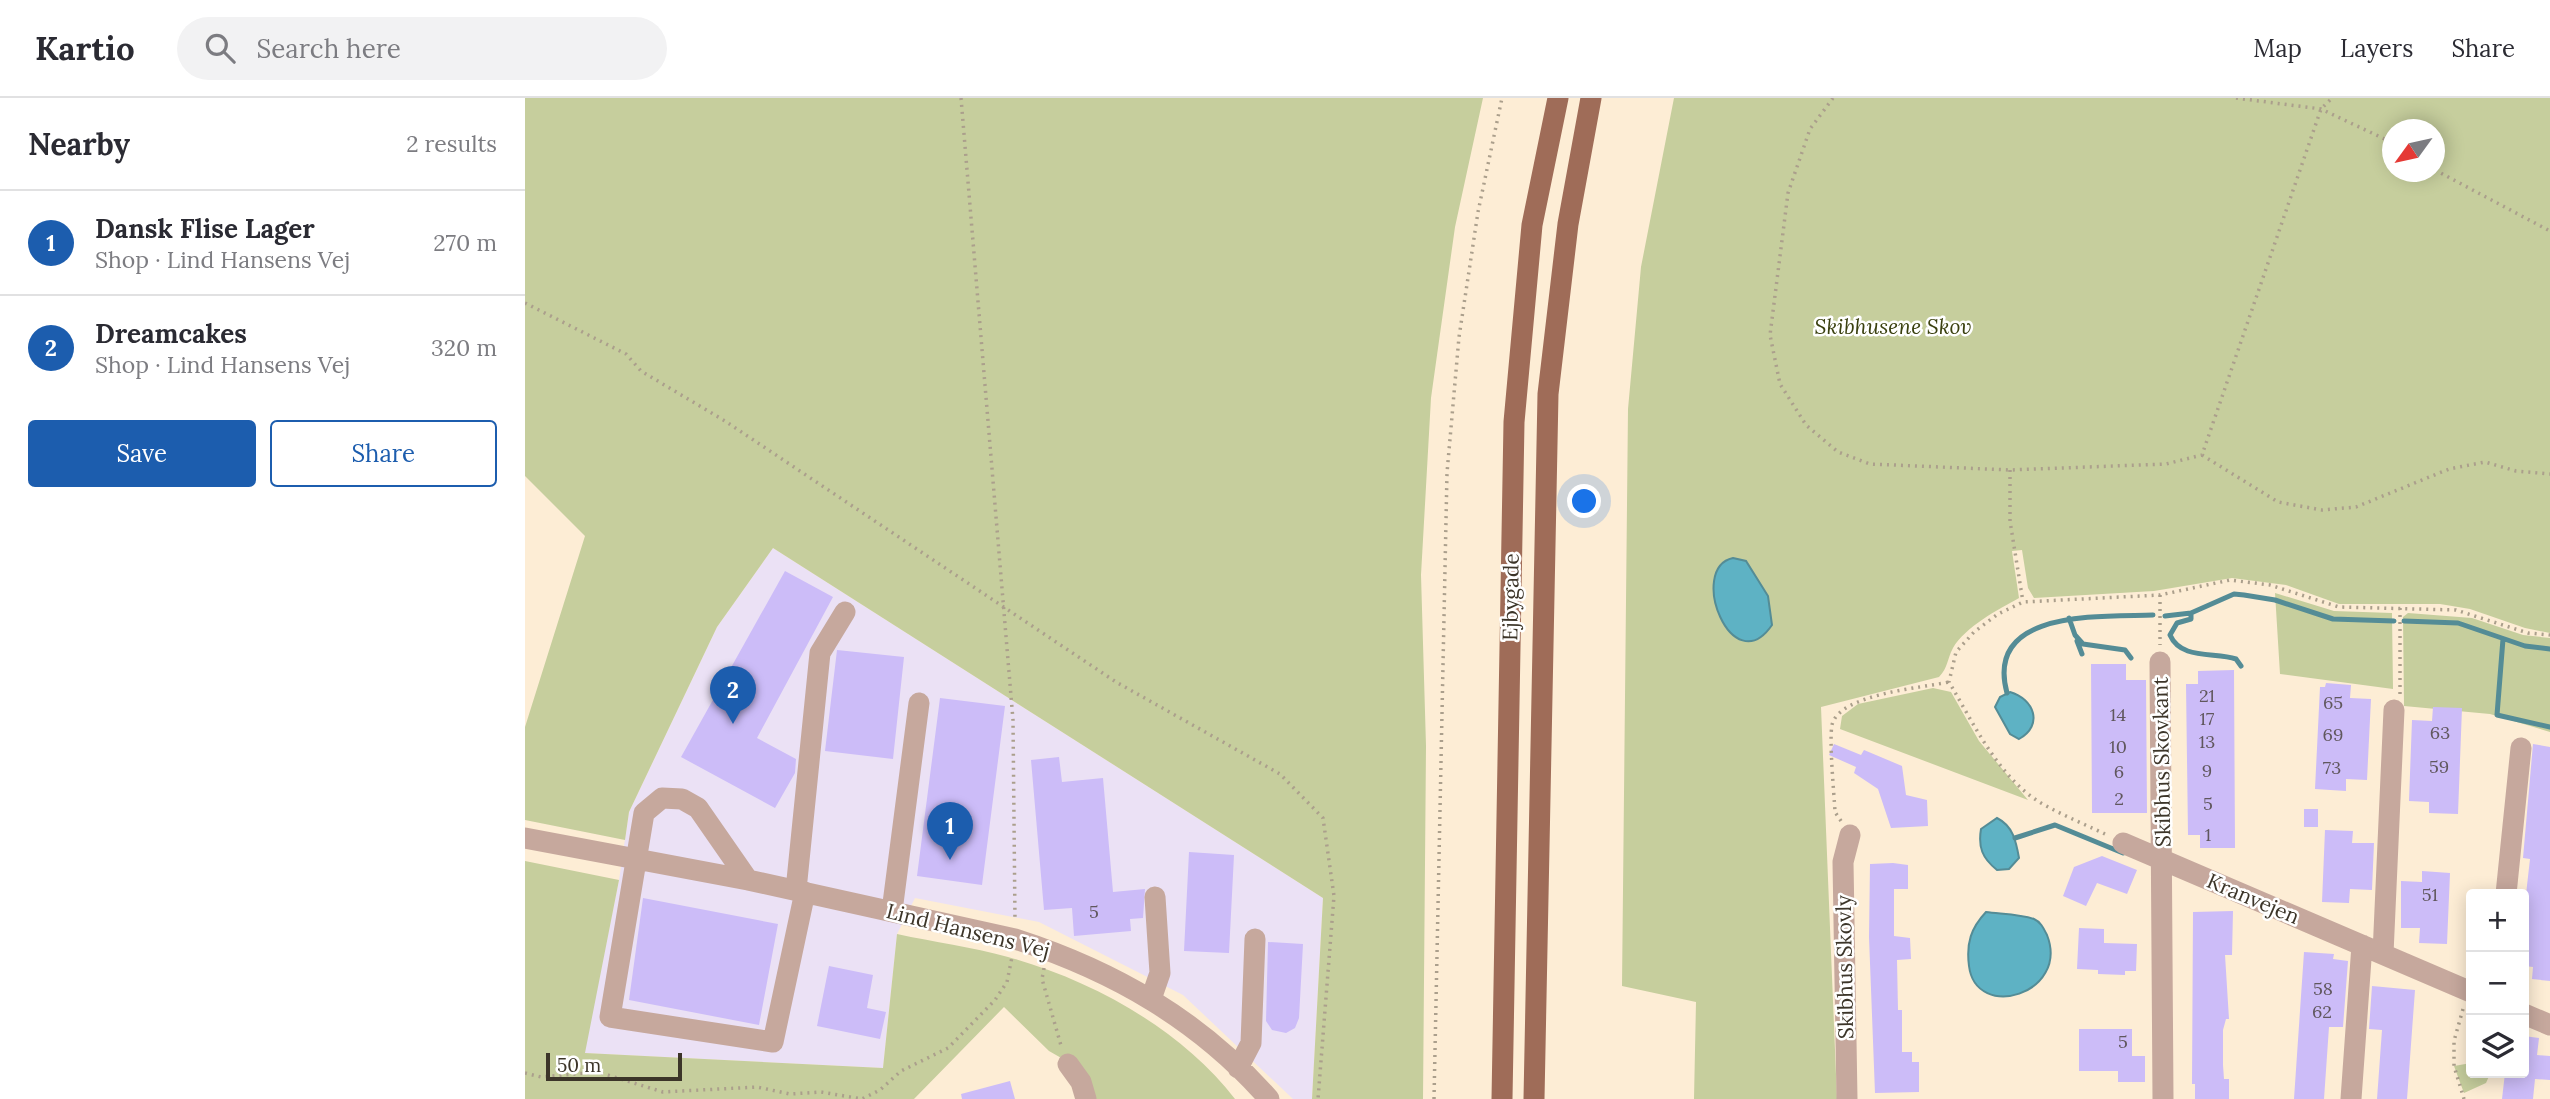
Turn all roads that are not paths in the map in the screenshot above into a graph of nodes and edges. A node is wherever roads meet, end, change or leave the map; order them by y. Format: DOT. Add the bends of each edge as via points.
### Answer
graph roads {
  1 [pos="1558,98"];
  2 [pos="1591,98"];
  3 [pos="845,612"];
  4 [pos="2160,662"];
  5 [pos="919,702"];
  6 [pos="2394,709"];
  7 [pos="2521,748"];
  8 [pos="1850,835"];
  9 [pos="525,838"];
  10 [pos="2123,843"];
  11 [pos="636,860"];
  12 [pos="2163,862"];
  13 [pos="748,880"];
  14 [pos="2506,889"];
  15 [pos="801,891"];
  16 [pos="1155,897"];
  17 [pos="892,911"];
  18 [pos="1255,939"];
  19 [pos="2361,945"];
  20 [pos="2383,954"];
  21 [pos="2466,989"];
  22 [pos="1151,999"];
  23 [pos="2526,1015"];
  24 [pos="2550,1025"];
  25 [pos="1068,1063"];
  26 [pos="1238,1068"];
  27 [pos="1086,1099"];
  28 [pos="1269,1099"];
  29 [pos="1502,1099"];
  30 [pos="1534,1099"];
  31 [pos="1847,1099"];
  32 [pos="2163,1099"];
  33 [pos="2351,1099"];
  1 -- 29 [label="main road, Ejbygade" via="1532,225 1514,422"];
  2 -- 30 [label="main road, Ejbygade" via="1569,224 1548,394"];
  3 -- 15 [label="street" via="820,653"];
  4 -- 12 [label="street, Skibhus Skovkant"];
  5 -- 17 [label="street"];
  6 -- 20 [label="street"];
  7 -- 14 [label="street"];
  8 -- 31 [label="street, Skibhus Skovly" via="1843,862"];
  9 -- 11 [label="street, Lind Hansens Vej"];
  10 -- 12 [label="street, Kranvejen"];
  11 -- 13 [label="street, Lind Hansens Vej"];
  11 -- 13 [label="street" via="645,813 662,798 682,799 698,808"];
  11 -- 15 [label="street" via="610,1017 773,1042"];
  12 -- 19 [label="street, Kranvejen"];
  12 -- 32 [label="street"];
  13 -- 15 [label="street, Lind Hansens Vej"];
  15 -- 17 [label="street, Lind Hansens Vej"];
  16 -- 22 [label="street" via="1160,973"];
  17 -- 22 [label="street, Lind Hansens Vej" via="1047,949 1113,976"];
  18 -- 26 [label="street" via="1251,1043"];
  19 -- 20 [label="street, Kranvejen"];
  19 -- 33 [label="street"];
  20 -- 21 [label="street, Kranvejen"];
  22 -- 26 [label="street, Lind Hansens Vej" via="1180,1017"];
  23 -- 24 [label="street"];
  25 -- 27 [label="street"];
  26 -- 28 [label="street, Lind Hansens Vej"];
}
